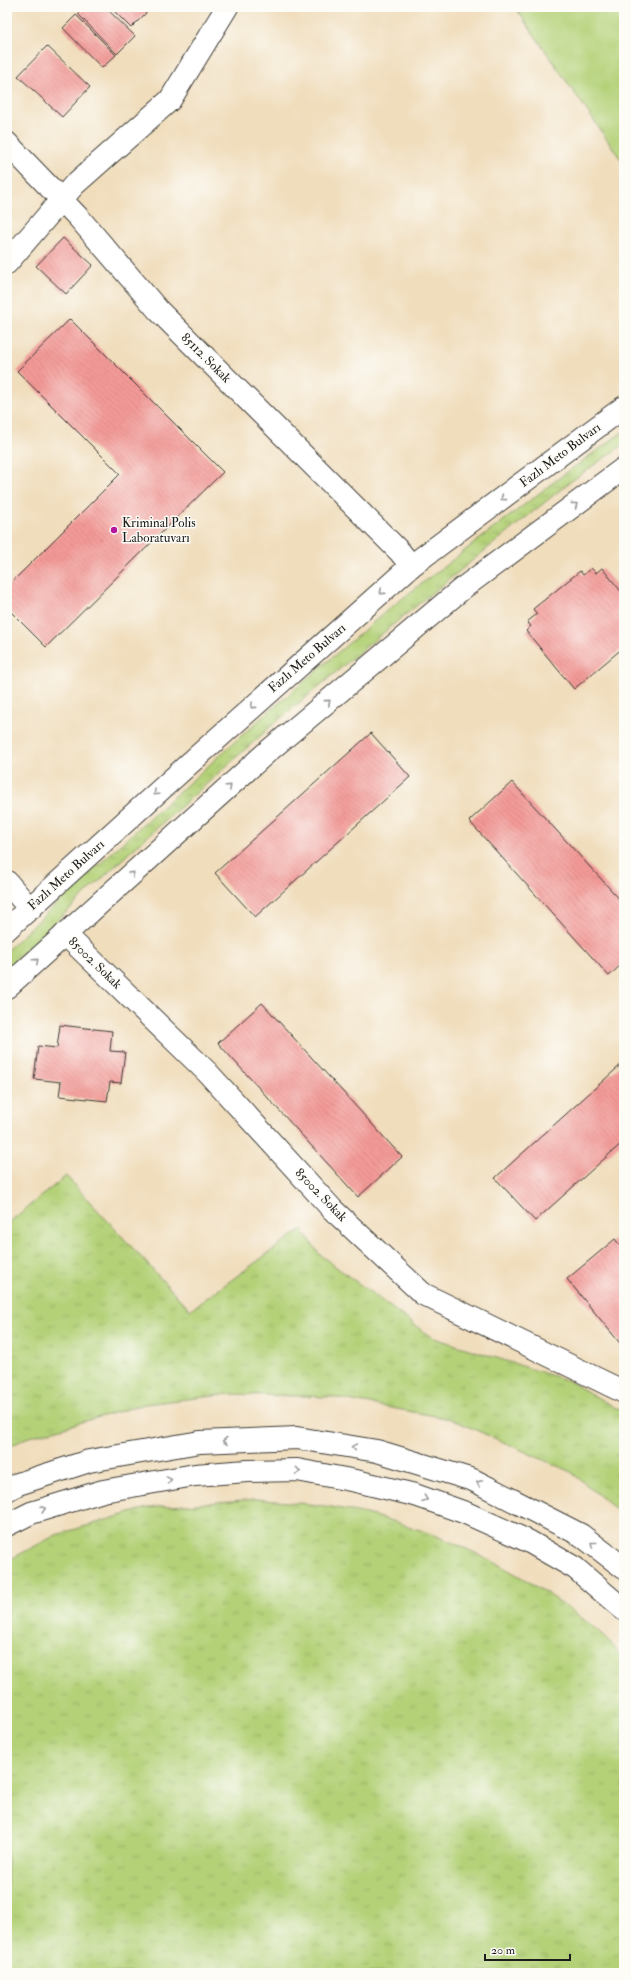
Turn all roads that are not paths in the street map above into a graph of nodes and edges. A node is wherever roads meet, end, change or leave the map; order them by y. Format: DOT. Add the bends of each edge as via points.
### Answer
graph roads {
  1 [pos="227,7"];
  2 [pos="7,144"];
  3 [pos="62,200"];
  4 [pos="7,263"];
  5 [pos="624,407"];
  6 [pos="624,468"];
  7 [pos="411,566"];
  8 [pos="7,882"];
  9 [pos="30,909"];
  10 [pos="7,929"];
  11 [pos="65,934"];
  12 [pos="7,987"];
  13 [pos="624,1392"];
  14 [pos="7,1490"];
  15 [pos="7,1525"];
  16 [pos="624,1568"];
  17 [pos="624,1610"];
  1 -- 3 [label="main road" via="170,100 74,185"];
  2 -- 3 [label="main road, 85112. Sokak"];
  3 -- 4 [label="main road"];
  3 -- 7 [label="main road, 85112. Sokak" via="158,310 400,552"];
  5 -- 7 [label="main road, Fazlı Meto Bulvarı, one-way"];
  11 -- 6 [label="main road, one-way" via="266,754 463,588"];
  7 -- 9 [label="main road, Fazlı Meto Bulvarı, one-way"];
  8 -- 9 [label="main road"];
  9 -- 10 [label="main road, Fazlı Meto Bulvarı"];
  12 -- 11 [label="main road, one-way"];
  11 -- 13 [label="main road, 85002. Sokak" via="207,1072 333,1210 423,1294"];
  16 -- 14 [label="main road, one-way" via="581,1535 473,1480 376,1451 297,1438 200,1442 89,1461"];
  15 -- 17 [label="main road, one-way" via="31,1513 104,1491 195,1475 297,1470 415,1495 466,1513 528,1541 575,1568"];
}
